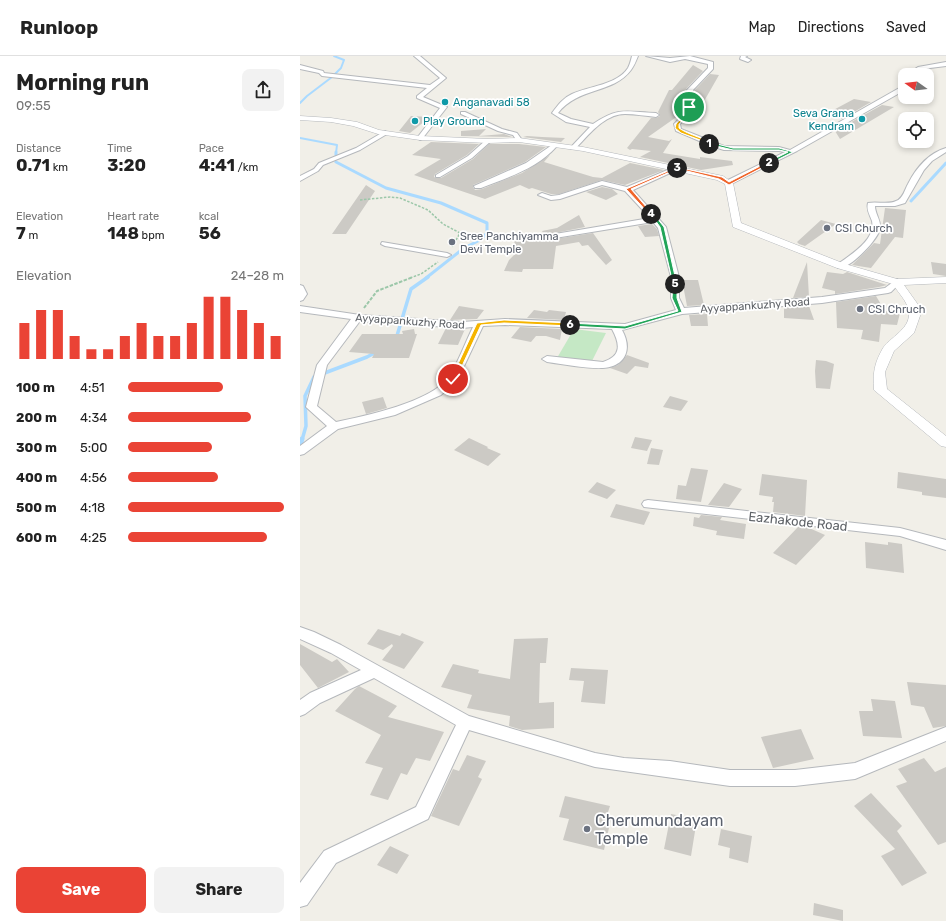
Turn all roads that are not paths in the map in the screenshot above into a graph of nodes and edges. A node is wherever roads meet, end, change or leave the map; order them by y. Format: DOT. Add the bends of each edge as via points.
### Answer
graph roads {
  1 [pos="417,56"];
  2 [pos="635,56"];
  3 [pos="649,56"];
  4 [pos="686,57"];
  5 [pos="945,64"];
  6 [pos="300,67"];
  7 [pos="920,68"];
  8 [pos="431,88"];
  9 [pos="898,91"];
  10 [pos="463,113"];
  11 [pos="656,116"];
  12 [pos="300,118"];
  13 [pos="594,126"];
  14 [pos="385,133"];
  15 [pos="420,138"];
  16 [pos="519,140"];
  17 [pos="488,141"];
  18 [pos="554,146"];
  19 [pos="573,148"];
  20 [pos="946,150"];
  21 [pos="791,152"];
  22 [pos="321,164"];
  23 [pos="677,168"];
  24 [pos="300,170"];
  25 [pos="438,176"];
  26 [pos="300,179"];
  27 [pos="729,183"];
  28 [pos="478,186"];
  29 [pos="628,189"];
  30 [pos="542,194"];
  31 [pos="656,219"];
  32 [pos="555,236"];
  33 [pos="385,244"];
  34 [pos="447,255"];
  35 [pos="840,266"];
  36 [pos="946,280"];
  37 [pos="897,282"];
  38 [pos="300,288"];
  39 [pos="300,298"];
  40 [pos="300,309"];
  41 [pos="681,311"];
  42 [pos="359,318"];
  43 [pos="479,324"];
  44 [pos="616,328"];
  45 [pos="547,359"];
  46 [pos="334,426"];
  47 [pos="946,443"];
  48 [pos="300,451"];
  49 [pos="648,504"];
  50 [pos="946,545"];
  51 [pos="300,633"];
  52 [pos="375,671"];
  53 [pos="300,709"];
  54 [pos="465,722"];
  55 [pos="946,734"];
  56 [pos="300,898"];
  1 -- 8 [label="street" via="443,78"];
  2 -- 13 [label="street" via="627,73 616,81 568,98 555,113 572,122"];
  3 -- 4 [label="street" via="670,60"];
  4 -- 21 [label="street" via="711,63 711,68 690,90 688,112 677,124 678,130 724,148 779,149"];
  5 -- 7 [label="street"];
  6 -- 8 [label="street" via="322,74"];
  8 -- 15 [label="street" via="419,97 444,107"];
  9 -- 21 [label="street"];
  10 -- 16 [label="street" via="515,134"];
  11 -- 13 [label="street" via="621,112 612,114"];
  12 -- 14 [label="street" via="354,124"];
  13 -- 19 [label="street"];
  14 -- 15 [label="street"];
  14 -- 22 [label="street"];
  15 -- 17 [label="street"];
  16 -- 17 [label="street"];
  16 -- 18 [label="street"];
  17 -- 25 [label="street" via="470,157"];
  18 -- 19 [label="street"];
  18 -- 28 [label="street" via="544,156 502,178"];
  19 -- 23 [label="street"];
  20 -- 35 [label="street" via="935,155 916,175 902,201 895,204 871,205 876,234"];
  21 -- 27 [label="street"];
  22 -- 24 [label="street"];
  22 -- 26 [label="street"];
  23 -- 27 [label="street" via="720,178"];
  23 -- 29 [label="street"];
  27 -- 35 [label="street" via="736,225"];
  29 -- 30 [label="street" via="602,183 560,198"];
  29 -- 31 [label="street"];
  31 -- 32 [label="street"];
  31 -- 41 [label="street" via="662,227 667,244 674,277 675,298"];
  33 -- 34 [label="street"];
  35 -- 37 [label="street"];
  36 -- 37 [label="street"];
  37 -- 41 [label="street, Ayyappankuzhy Road" via="888,290 862,295"];
  37 -- 47 [label="street" via="913,306 914,316 910,330 889,349 878,372 881,390"];
  38 -- 39 [label="street" via="303,294"];
  40 -- 42 [label="street, Ayyappankuzhy Road"];
  41 -- 44 [label="street, Ayyappankuzhy Road" via="625,328"];
  42 -- 43 [label="street, Ayyappankuzhy Road"];
  42 -- 46 [label="street" via="322,365 311,407"];
  43 -- 44 [label="street, Ayyappankuzhy Road" via="504,322"];
  43 -- 46 [label="street" via="453,379 437,393 392,413"];
  44 -- 45 [label="street" via="624,347 617,360 611,363 603,365"];
  46 -- 48 [label="street"];
  49 -- 50 [label="street, Eazhakode Road" via="900,532"];
  51 -- 52 [label="street"];
  52 -- 53 [label="street" via="315,698"];
  52 -- 54 [label="street"];
  54 -- 55 [label="street" via="595,760 730,778 795,778 855,772"];
  54 -- 56 [label="street" via="422,813 330,857"];
}
